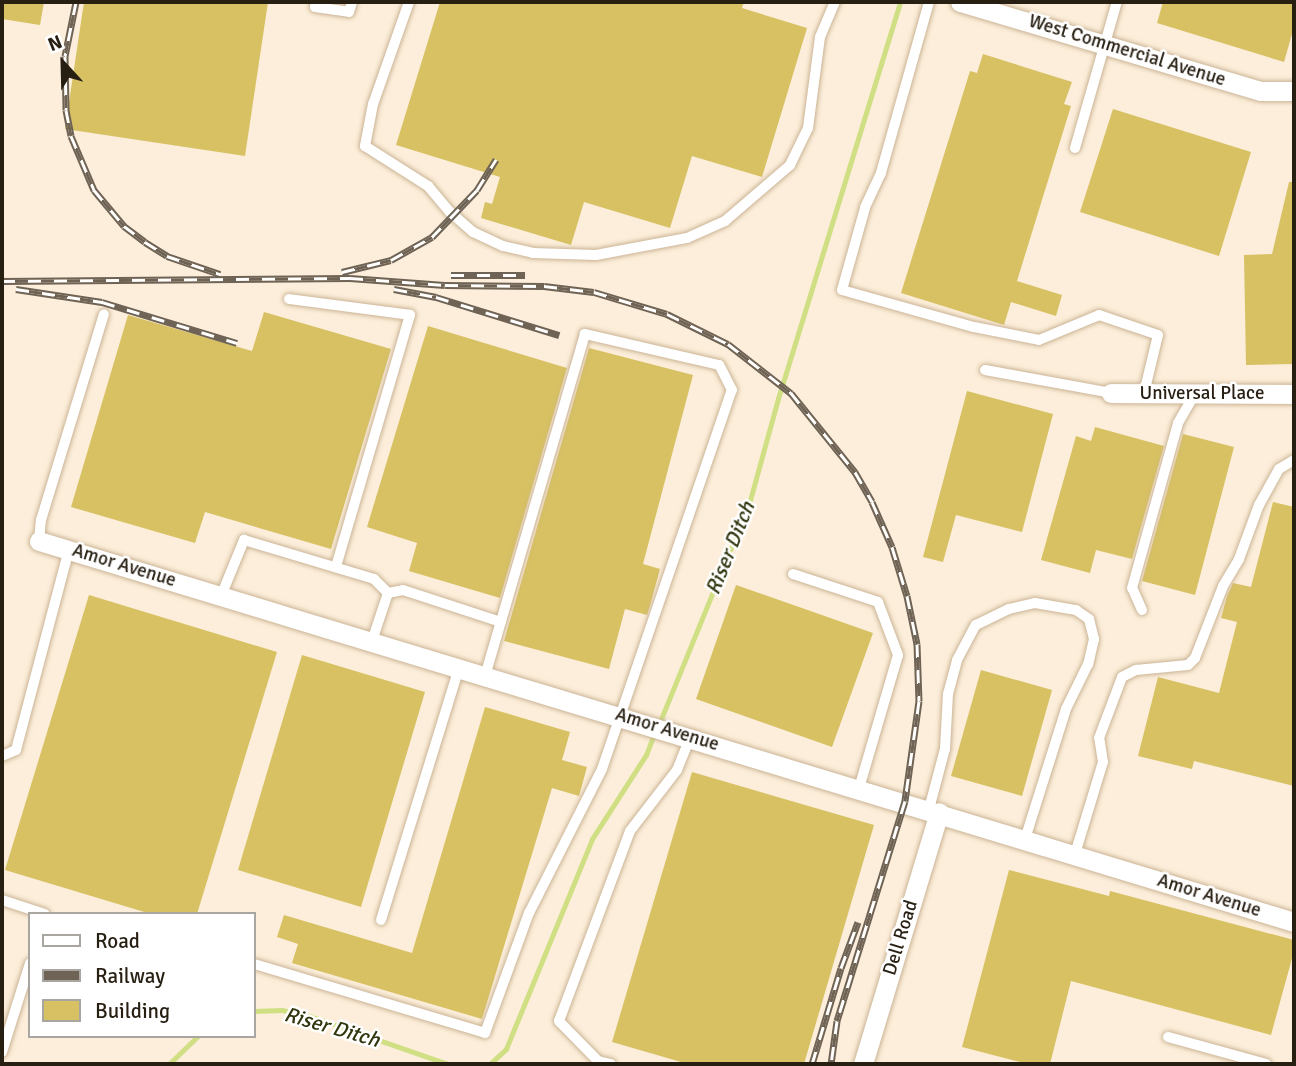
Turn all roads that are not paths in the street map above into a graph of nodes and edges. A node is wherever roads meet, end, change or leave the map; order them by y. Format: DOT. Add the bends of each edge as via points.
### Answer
graph roads {
  1 [pos="316,2"];
  2 [pos="352,2"];
  3 [pos="409,2"];
  4 [pos="835,2"];
  5 [pos="929,2"];
  6 [pos="961,2"];
  7 [pos="1117,2"];
  8 [pos="1105,45"];
  9 [pos="1294,91"];
  10 [pos="1075,148"];
  11 [pos="289,299"];
  12 [pos="104,314"];
  13 [pos="985,370"];
  14 [pos="1111,393"];
  15 [pos="1294,394"];
  16 [pos="1144,395"];
  17 [pos="1194,395"];
  18 [pos="1294,460"];
  19 [pos="39,541"];
  20 [pos="69,550"];
  21 [pos="336,568"];
  22 [pos="793,574"];
  23 [pos="388,593"];
  24 [pos="221,596"];
  25 [pos="1142,610"];
  26 [pos="500,622"];
  27 [pos="372,641"];
  28 [pos="459,667"];
  29 [pos="485,675"];
  30 [pos="619,716"];
  31 [pos="690,737"];
  32 [pos="2,756"];
  33 [pos="859,788"];
  34 [pos="934,811"];
  35 [pos="1025,839"];
  36 [pos="1075,854"];
  37 [pos="2,901"];
  38 [pos="38,912"];
  39 [pos="381,920"];
  40 [pos="1294,922"];
  41 [pos="256,965"];
  42 [pos="28,969"];
  43 [pos="1168,1037"];
  44 [pos="2,1052"];
  45 [pos="611,1064"];
  46 [pos="863,1064"];
  47 [pos="1266,1064"];
  1 -- 2 [label="lane" via="315,8 349,12"];
  3 -- 4 [label="lane" via="373,104 365,146 428,186 473,232 533,253 596,255 687,238 725,220 790,165 808,128 820,37"];
  5 -- 16 [label="lane" via="881,173 865,208 842,290 1039,340 1099,315 1158,335"];
  6 -- 8 [label="street, West Commercial Avenue"];
  7 -- 8 [label="lane"];
  8 -- 9 [label="street, West Commercial Avenue" via="1260,91"];
  8 -- 10 [label="lane"];
  11 -- 21 [label="lane" via="410,315"];
  12 -- 19 [label="lane" via="41,520"];
  13 -- 14 [label="lane"];
  14 -- 16 [label="street, Universal Place"];
  15 -- 17 [label="street, Universal Place"];
  16 -- 17 [label="street, Universal Place"];
  17 -- 25 [label="lane" via="1178,423 1132,588"];
  18 -- 36 [label="lane" via="1279,469 1259,505 1195,658 1188,665 1136,670 1122,677 1099,738 1103,762"];
  19 -- 20 [label="street, Amor Avenue"];
  20 -- 24 [label="street, Amor Avenue"];
  20 -- 32 [label="lane" via="16,750"];
  21 -- 23 [label="lane" via="374,579"];
  21 -- 24 [label="lane" via="244,540"];
  22 -- 33 [label="lane" via="878,602 898,654"];
  23 -- 26 [label="lane" via="403,590"];
  23 -- 27 [label="lane"];
  24 -- 27 [label="street, Amor Avenue"];
  26 -- 29 [label="lane"];
  26 -- 30 [label="lane" via="585,334 719,365 732,390"];
  27 -- 28 [label="street, Amor Avenue"];
  28 -- 29 [label="street, Amor Avenue"];
  28 -- 39 [label="lane"];
  29 -- 30 [label="street, Amor Avenue"];
  30 -- 31 [label="street, Amor Avenue"];
  30 -- 41 [label="lane" via="587,803 529,913 485,1033"];
  31 -- 33 [label="street, Amor Avenue"];
  31 -- 45 [label="lane" via="677,770 630,831 559,1021 598,1061"];
  33 -- 34 [label="street, Amor Avenue"];
  34 -- 35 [label="street, Amor Avenue"];
  34 -- 35 [label="lane" via="945,749 948,694 957,660 976,625 1035,603 1076,610 1089,619 1094,639 1088,664 1066,709"];
  34 -- 46 [label="street, Dell Road"];
  35 -- 36 [label="street, Amor Avenue"];
  36 -- 40 [label="street, Amor Avenue"];
  37 -- 38 [label="lane"];
  42 -- 44 [label="lane"];
  43 -- 47 [label="lane"];
}
